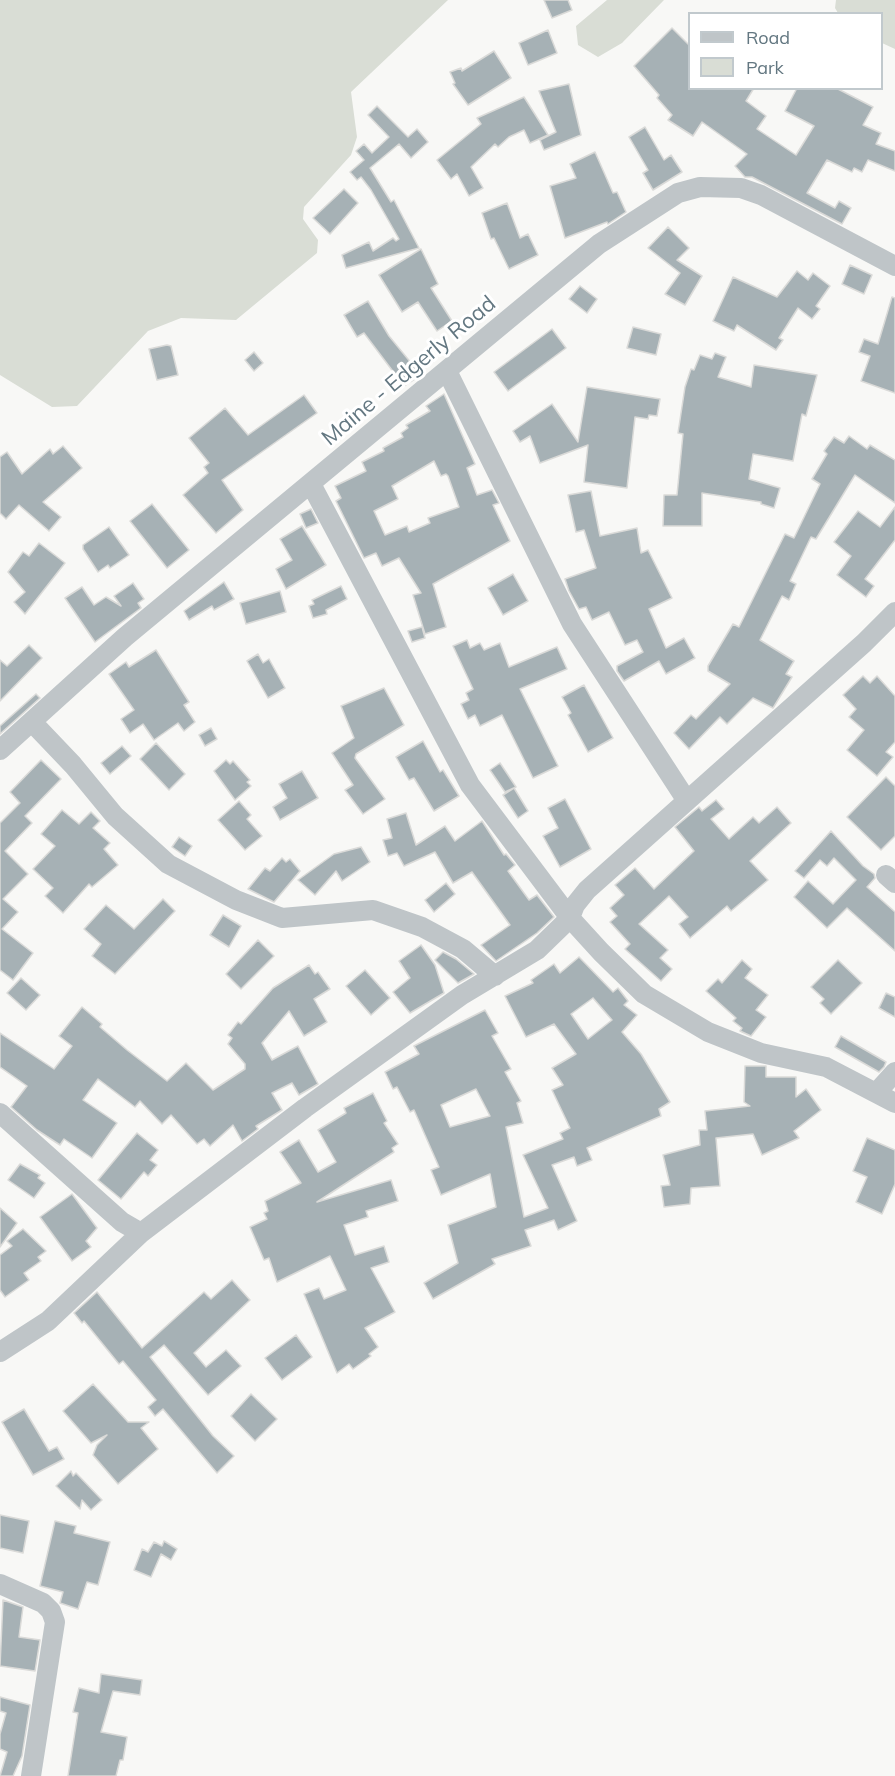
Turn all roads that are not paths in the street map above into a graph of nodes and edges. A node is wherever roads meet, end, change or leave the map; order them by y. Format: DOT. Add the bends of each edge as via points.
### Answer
graph roads {
  1 [pos="895,266"];
  2 [pos="447,371"];
  3 [pos="311,484"];
  4 [pos="895,612"];
  5 [pos="32,722"];
  6 [pos="0,750"];
  7 [pos="687,801"];
  8 [pos="570,918"];
  9 [pos="495,976"];
  10 [pos="895,1072"];
  11 [pos="877,1092"];
  12 [pos="895,1103"];
  13 [pos="0,1113"];
  14 [pos="141,1233"];
  15 [pos="0,1352"];
  16 [pos="0,1584"];
  17 [pos="31,1776"];
  1 -- 2 [label="street, Maine - Edgerly Road" via="761,195 741,188 700,187 678,193 599,244"];
  2 -- 3 [label="street, Maine - Edgerly Road"];
  2 -- 7 [label="street" via="572,624"];
  3 -- 5 [label="street, Maine - Edgerly Road" via="125,637"];
  3 -- 8 [label="street" via="470,785"];
  4 -- 7 [label="street"];
  5 -- 6 [label="street, Maine - Edgerly Road"];
  5 -- 9 [label="street" via="115,816 168,864 236,900 282,918 373,910 422,927 463,949"];
  7 -- 8 [label="street" via="587,890"];
  8 -- 9 [label="street" via="537,950"];
  8 -- 11 [label="street" via="644,994 708,1032 761,1053 826,1067"];
  9 -- 14 [label="street" via="462,995 305,1108"];
  10 -- 11 [label="street"];
  11 -- 12 [label="street"];
  13 -- 14 [label="street" via="122,1222"];
  14 -- 15 [label="street" via="48,1321"];
  16 -- 17 [label="street" via="43,1603 55,1622"];
}
